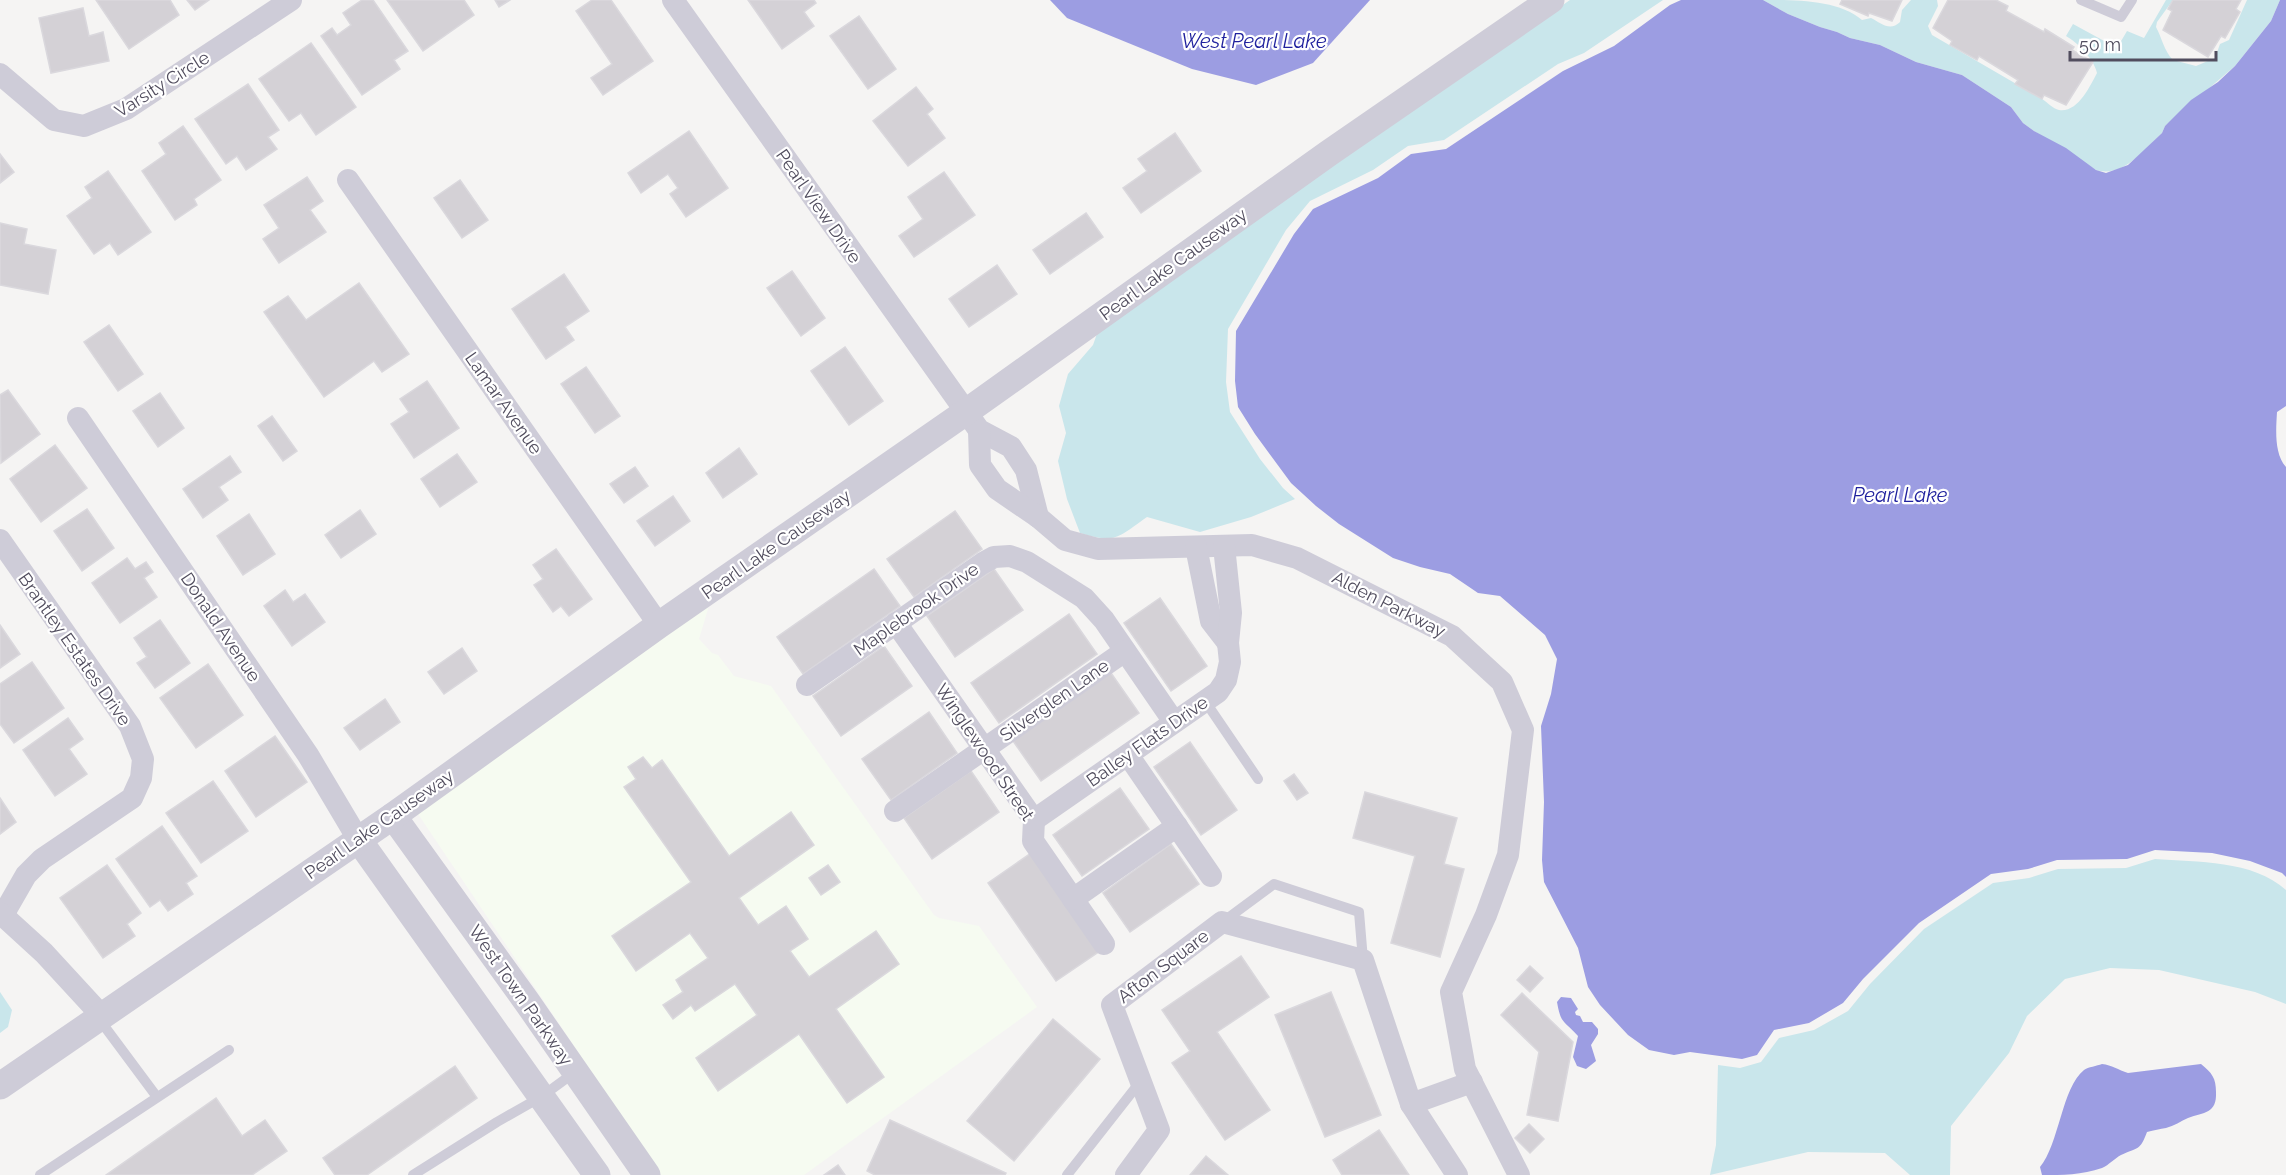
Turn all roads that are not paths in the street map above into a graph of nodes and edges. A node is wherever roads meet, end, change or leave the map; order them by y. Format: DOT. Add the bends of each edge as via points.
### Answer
graph roads {
  1 [pos="291,0"];
  2 [pos="673,0"];
  3 [pos="1551,0"];
  4 [pos="2081,0"];
  5 [pos="2132,0"];
  6 [pos="0,74"];
  7 [pos="348,180"];
  8 [pos="78,418"];
  9 [pos="972,421"];
  10 [pos="1038,517"];
  11 [pos="0,540"];
  12 [pos="1224,546"];
  13 [pos="1196,547"];
  14 [pos="896,623"];
  15 [pos="660,625"];
  16 [pos="1228,643"];
  17 [pos="1125,651"];
  18 [pos="807,685"];
  19 [pos="1205,701"];
  20 [pos="1174,722"];
  21 [pos="984,749"];
  22 [pos="1128,755"];
  23 [pos="1258,779"];
  24 [pos="895,812"];
  25 [pos="393,816"];
  26 [pos="1034,820"];
  27 [pos="1177,826"];
  28 [pos="358,838"];
  29 [pos="1211,876"];
  30 [pos="1073,899"];
  31 [pos="1,914"];
  32 [pos="1222,922"];
  33 [pos="1104,944"];
  34 [pos="1363,960"];
  35 [pos="100,1017"];
  36 [pos="229,1050"];
  37 [pos="576,1072"];
  38 [pos="1468,1075"];
  39 [pos="1140,1081"];
  40 [pos="0,1086"];
  41 [pos="157,1097"];
  42 [pos="542,1097"];
  43 [pos="1408,1097"];
  44 [pos="40,1175"];
  45 [pos="413,1175"];
  46 [pos="597,1175"];
  47 [pos="647,1175"];
  48 [pos="1067,1175"];
  49 [pos="1126,1175"];
  50 [pos="1458,1175"];
  51 [pos="1519,1175"];
  1 -- 6 [label="street, Varsity Circle" via="126,109 84,126 54,120"];
  2 -- 9 [label="street, Pearl View Drive"];
  3 -- 9 [label="street, Pearl Lake Causeway" via="1329,153"];
  4 -- 5 [label="lane" via="2121,17"];
  7 -- 15 [label="street, Lamar Avenue"];
  8 -- 28 [label="street, Donald Avenue" via="308,755"];
  9 -- 10 [label="street" via="1011,447 1026,470"];
  9 -- 10 [label="street, Alden Parkway" via="980,465 997,489"];
  9 -- 15 [label="street, Pearl Lake Causeway"];
  10 -- 13 [label="street, Alden Parkway" via="1065,540 1098,549"];
  11 -- 31 [label="street, Brantley Estates Drive" via="130,726 143,759 141,778 132,798 42,859 26,875"];
  12 -- 13 [label="street, Alden Parkway"];
  12 -- 16 [label="street, Balley Flats Drive" via="1231,614"];
  12 -- 38 [label="street, Alden Parkway" via="1252,545 1297,558 1452,636 1502,682 1523,730 1508,855 1451,992"];
  13 -- 16 [label="street" via="1211,621"];
  14 -- 17 [label="street, Maplebrook Drive" via="983,563 994,557 1010,556 1027,562 1084,598"];
  14 -- 18 [label="street, Maplebrook Drive"];
  14 -- 21 [label="street, Winglewood Street"];
  15 -- 25 [label="street, Pearl Lake Causeway"];
  16 -- 19 [label="street, Balley Flats Drive" via="1230,662 1226,680"];
  17 -- 20 [label="street, Maplebrook Drive"];
  17 -- 21 [label="street, Silverglen Lane"];
  19 -- 20 [label="street, Balley Flats Drive"];
  19 -- 23 [label="lane"];
  20 -- 22 [label="street, Balley Flats Drive"];
  21 -- 24 [label="street, Silverglen Lane"];
  21 -- 26 [label="street, Winglewood Street"];
  22 -- 26 [label="street, Balley Flats Drive"];
  22 -- 27 [label="street"];
  25 -- 28 [label="street, Pearl Lake Causeway"];
  25 -- 37 [label="street, West Town Parkway"];
  26 -- 30 [label="street, Winglewood Street" via="1033,841"];
  27 -- 29 [label="street"];
  27 -- 30 [label="street"];
  28 -- 35 [label="street, Pearl Lake Causeway"];
  28 -- 42 [label="street"];
  30 -- 33 [label="street, Winglewood Street"];
  31 -- 35 [label="street, Brantley Estates Drive" via="44,953"];
  32 -- 34 [label="street, Afton Square"];
  32 -- 34 [label="lane, Afton Square" via="1274,884 1359,912"];
  32 -- 39 [label="street, Afton Square" via="1112,1005"];
  34 -- 43 [label="street, Afton Square"];
  35 -- 40 [label="street, Pearl Lake Causeway"];
  35 -- 41 [label="lane"];
  36 -- 41 [label="lane"];
  37 -- 42 [label="lane"];
  37 -- 47 [label="street, West Town Parkway"];
  38 -- 43 [label="street"];
  38 -- 51 [label="street, Alden Parkway"];
  39 -- 48 [label="lane"];
  39 -- 49 [label="street, Afton Square" via="1159,1130"];
  41 -- 44 [label="lane"];
  42 -- 45 [label="lane"];
  42 -- 46 [label="street"];
  43 -- 50 [label="street, Afton Square"];
}
